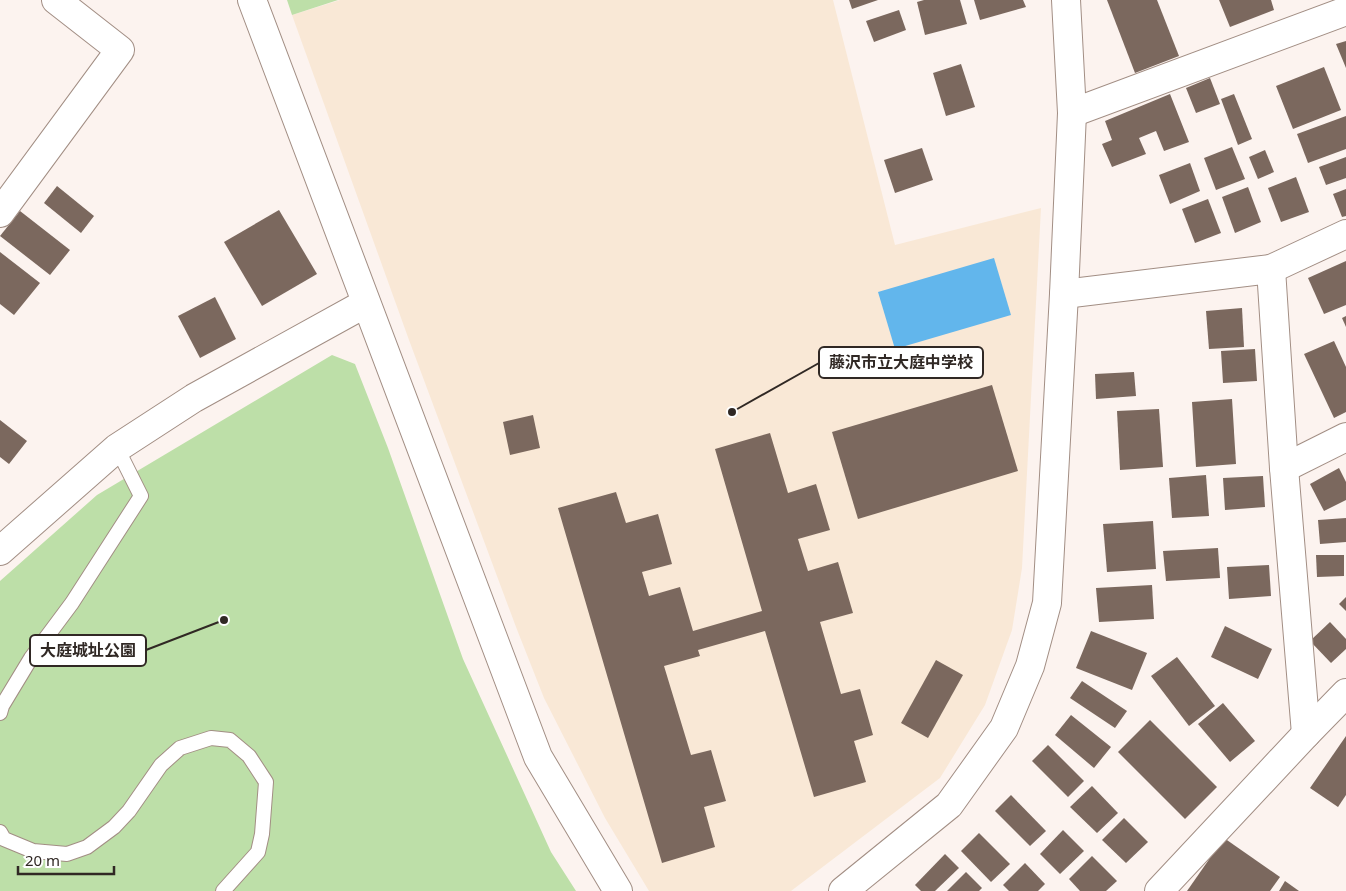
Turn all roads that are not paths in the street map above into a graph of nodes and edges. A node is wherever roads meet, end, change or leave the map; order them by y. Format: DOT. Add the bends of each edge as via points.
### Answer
graph roads {
  1 [pos="56,0"];
  2 [pos="252,0"];
  3 [pos="1066,0"];
  4 [pos="1346,11"];
  5 [pos="1072,113"];
  6 [pos="0,213"];
  7 [pos="1346,234"];
  8 [pos="1270,269"];
  9 [pos="1064,294"];
  10 [pos="366,303"];
  11 [pos="1346,437"];
  12 [pos="117,448"];
  13 [pos="1284,468"];
  14 [pos="0,551"];
  15 [pos="1346,693"];
  16 [pos="0,713"];
  17 [pos="1306,734"];
  18 [pos="0,832"];
  19 [pos="851,889"];
  20 [pos="223,891"];
  21 [pos="618,891"];
  22 [pos="1160,891"];
  1 -- 6 [label="street" via="120,50"];
  2 -- 10 [label="street"];
  3 -- 5 [label="street"];
  4 -- 5 [label="street"];
  5 -- 9 [label="street"];
  7 -- 8 [label="street"];
  8 -- 9 [label="street"];
  8 -- 13 [label="street"];
  9 -- 19 [label="street" via="1047,603 1030,666 1004,728 949,805"];
  10 -- 12 [label="street" via="194,398"];
  10 -- 21 [label="street" via="538,757"];
  11 -- 13 [label="street"];
  12 -- 14 [label="street"];
  12 -- 16 [label="lane" via="141,496 72,603 31,658"];
  13 -- 17 [label="street"];
  15 -- 17 [label="street"];
  17 -- 22 [label="street"];
  18 -- 20 [label="lane" via="4,839 33,851 67,854 87,847 114,827 161,765 180,748 211,738 230,740 249,756 266,782 258,852"];
}
